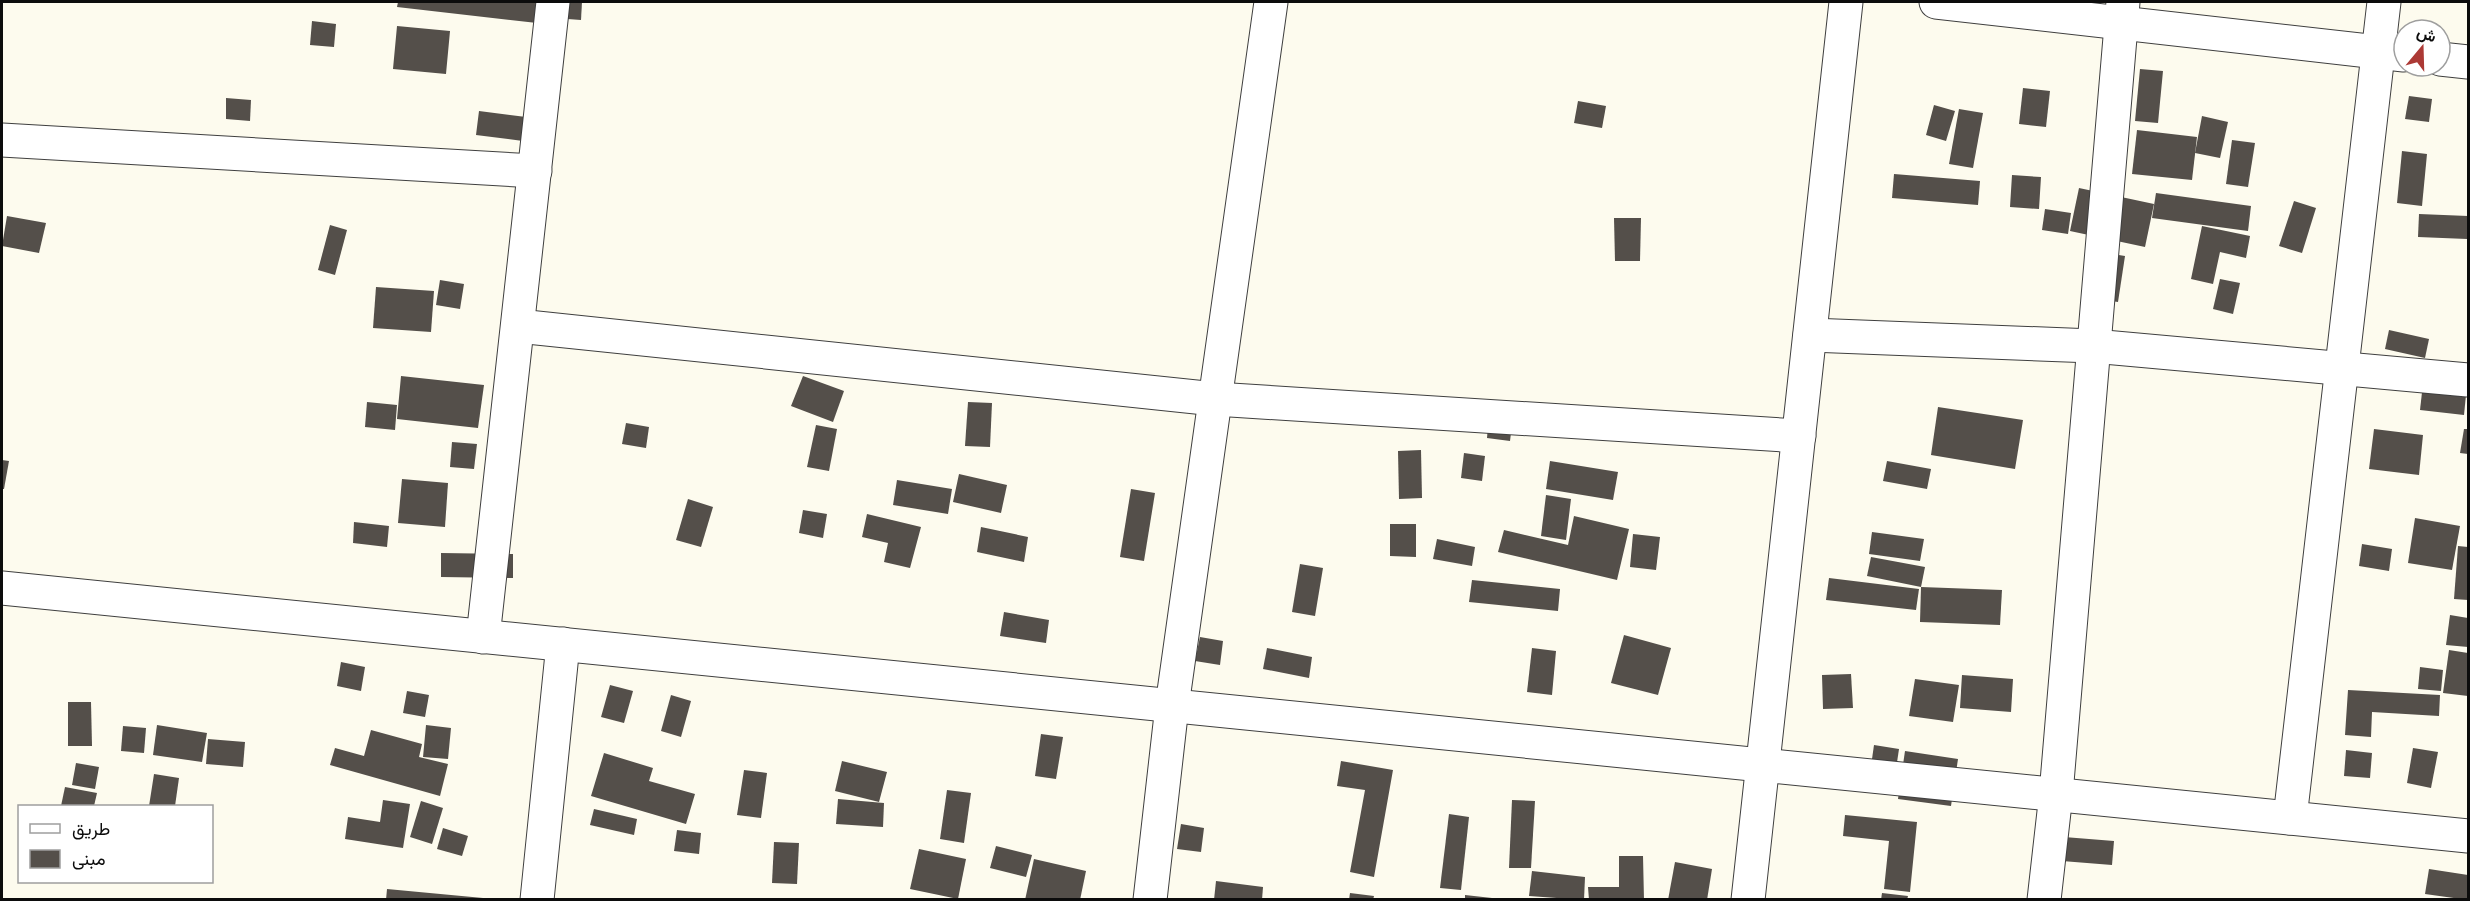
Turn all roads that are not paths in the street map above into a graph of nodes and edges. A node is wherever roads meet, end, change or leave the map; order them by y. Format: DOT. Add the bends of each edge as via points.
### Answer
graph roads {
  1 [pos="554,2"];
  2 [pos="1270,2"];
  3 [pos="1846,2"];
  4 [pos="1936,2"];
  5 [pos="2384,2"];
  6 [pos="2122,12"];
  7 [pos="2391,53"];
  8 [pos="2452,60"];
  9 [pos="2469,62"];
  10 [pos="2,140"];
  11 [pos="535,171"];
  12 [pos="518,326"];
  13 [pos="1810,335"];
  14 [pos="2093,346"];
  15 [pos="2341,368"];
  16 [pos="2469,380"];
  17 [pos="1215,399"];
  18 [pos="1799,436"];
  19 [pos="2,588"];
  20 [pos="483,636"];
  21 [pos="563,644"];
  22 [pos="1173,706"];
  23 [pos="1763,765"];
  24 [pos="2056,794"];
  25 [pos="2290,818"];
  26 [pos="2469,836"];
  27 [pos="537,900"];
  28 [pos="1150,900"];
  29 [pos="1748,900"];
  30 [pos="2044,900"];
  1 -- 11 [label="street"];
  2 -- 17 [label="street"];
  3 -- 13 [label="street"];
  4 -- 6 [label="street"];
  5 -- 7 [label="street"];
  6 -- 7 [label="street"];
  6 -- 14 [label="street"];
  7 -- 15 [label="street"];
  8 -- 9 [label="street"];
  10 -- 11 [label="street"];
  11 -- 12 [label="street"];
  12 -- 17 [label="street"];
  12 -- 20 [label="street"];
  13 -- 14 [label="street"];
  13 -- 18 [label="street"];
  14 -- 15 [label="street"];
  14 -- 24 [label="street"];
  15 -- 16 [label="street"];
  15 -- 25 [label="street"];
  17 -- 18 [label="street"];
  17 -- 22 [label="street"];
  18 -- 23 [label="street"];
  19 -- 20 [label="street"];
  20 -- 21 [label="street"];
  21 -- 22 [label="street"];
  21 -- 27 [label="street"];
  22 -- 23 [label="street"];
  22 -- 28 [label="street"];
  23 -- 24 [label="street"];
  23 -- 29 [label="street"];
  24 -- 25 [label="street"];
  24 -- 30 [label="street"];
  25 -- 26 [label="street"];
}
